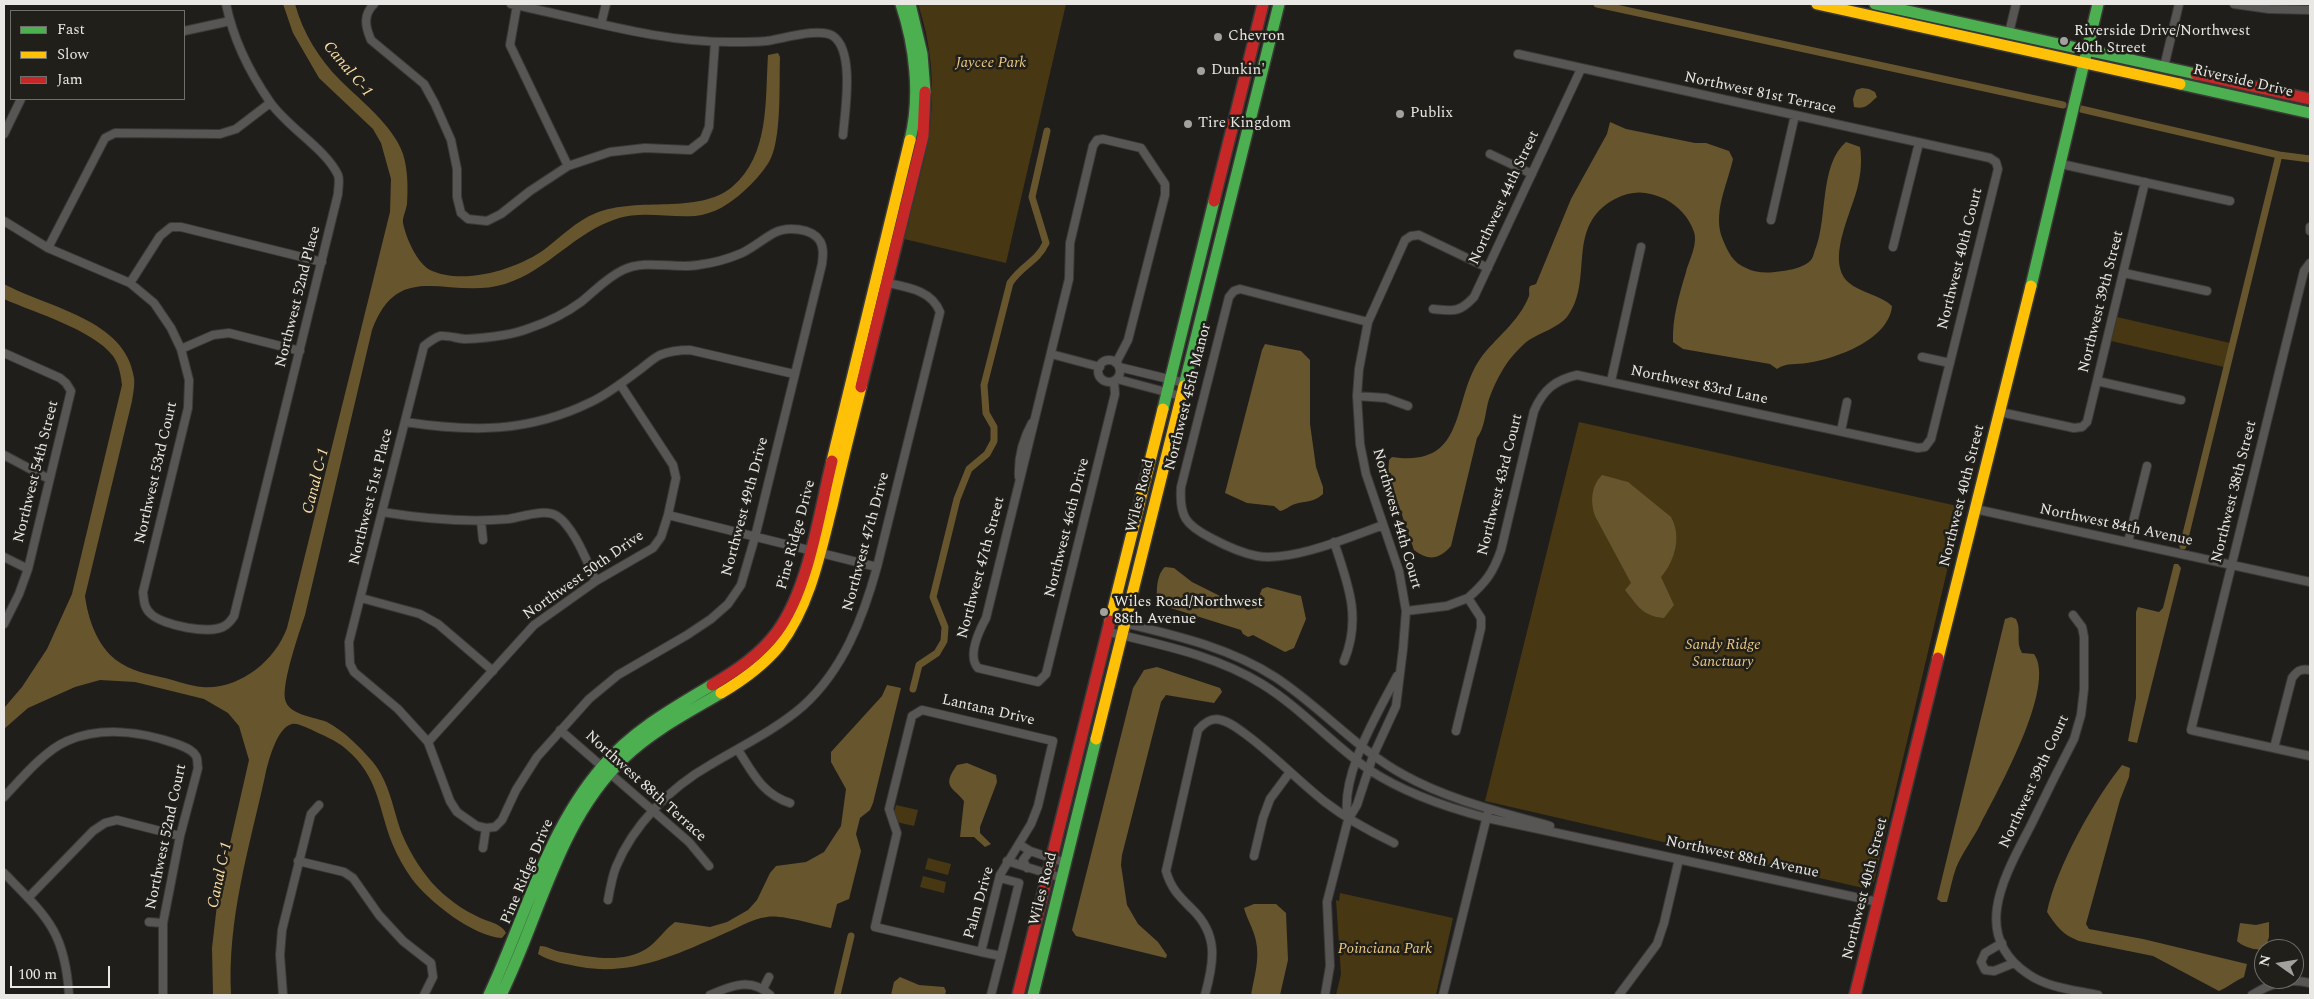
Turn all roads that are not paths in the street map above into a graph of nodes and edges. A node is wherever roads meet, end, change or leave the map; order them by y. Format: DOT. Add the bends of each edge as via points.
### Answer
graph roads {
  1 [pos="226,4"];
  2 [pos="514,4"];
  3 [pos="606,4"];
  4 [pos="902,4"];
  5 [pos="910,4"];
  6 [pos="1263,4"];
  7 [pos="1279,4"];
  8 [pos="1817,4"];
  9 [pos="1874,4"];
  10 [pos="2016,4"];
  11 [pos="2098,4"];
  12 [pos="2179,4"];
  13 [pos="2234,4"];
  14 [pos="2268,6"];
  15 [pos="371,7"];
  16 [pos="2310,10"];
  17 [pos="230,21"];
  18 [pos="601,24"];
  19 [pos="185,31"];
  20 [pos="2009,33"];
  21 [pos="715,42"];
  22 [pos="1518,54"];
  23 [pos="2086,56"];
  24 [pos="2164,67"];
  25 [pos="1581,69"];
  26 [pos="2310,99"];
  27 [pos="21,100"];
  28 [pos="270,103"];
  29 [pos="2310,113"];
  30 [pos="1795,115"];
  31 [pos="4,134"];
  32 [pos="843,135"];
  33 [pos="1918,143"];
  34 [pos="1490,154"];
  35 [pos="1996,162"];
  36 [pos="2061,164"];
  37 [pos="568,166"];
  38 [pos="1532,174"];
  39 [pos="2145,182"];
  40 [pos="2230,201"];
  41 [pos="1771,220"];
  42 [pos="4,221"];
  43 [pos="2310,226"];
  44 [pos="2310,232"];
  45 [pos="819,240"];
  46 [pos="1641,247"];
  47 [pos="1893,247"];
  48 [pos="48,248"];
  49 [pos="322,262"];
  50 [pos="2310,264"];
  51 [pos="1488,268"];
  52 [pos="2124,273"];
  53 [pos="882,282"];
  54 [pos="130,283"];
  55 [pos="2207,292"];
  56 [pos="1433,309"];
  57 [pos="1368,322"];
  58 [pos="181,349"];
  59 [pos="300,351"];
  60 [pos="4,353"];
  61 [pos="1051,354"];
  62 [pos="1922,357"];
  63 [pos="1950,363"];
  64 [pos="1118,365"];
  65 [pos="1100,367"];
  66 [pos="1131,370"];
  67 [pos="794,374"];
  68 [pos="1116,380"];
  69 [pos="1171,380"];
  70 [pos="1611,381"];
  71 [pos="2097,381"];
  72 [pos="1128,382"];
  73 [pos="1185,383"];
  74 [pos="620,384"];
  75 [pos="1553,384"];
  76 [pos="1168,393"];
  77 [pos="1181,396"];
  78 [pos="1357,396"];
  79 [pos="2181,400"];
  80 [pos="1847,402"];
  81 [pos="1408,406"];
  82 [pos="2000,412"];
  83 [pos="405,422"];
  84 [pos="1841,431"];
  85 [pos="1925,447"];
  86 [pos="4,455"];
  87 [pos="2147,466"];
  88 [pos="49,479"];
  89 [pos="1975,509"];
  90 [pos="382,512"];
  91 [pos="668,515"];
  92 [pos="481,521"];
  93 [pos="1383,525"];
  94 [pos="755,537"];
  95 [pos="483,540"];
  96 [pos="1334,542"];
  97 [pos="2128,542"];
  98 [pos="815,552"];
  99 [pos="4,557"];
  100 [pos="2231,566"];
  101 [pos="877,567"];
  102 [pos="28,569"];
  103 [pos="596,581"];
  104 [pos="2310,582"];
  105 [pos="361,598"];
  106 [pos="1468,598"];
  107 [pos="1406,611"];
  108 [pos="2073,615"];
  109 [pos="4,624"];
  110 [pos="226,626"];
  111 [pos="1110,626"];
  112 [pos="1124,629"];
  113 [pos="1344,661"];
  114 [pos="974,664"];
  115 [pos="2310,670"];
  116 [pos="493,671"];
  117 [pos="1399,672"];
  118 [pos="560,730"];
  119 [pos="1456,731"];
  120 [pos="1053,741"];
  121 [pos="428,742"];
  122 [pos="1362,748"];
  123 [pos="2274,748"];
  124 [pos="738,750"];
  125 [pos="1373,756"];
  126 [pos="2310,756"];
  127 [pos="1357,760"];
  128 [pos="1368,769"];
  129 [pos="606,770"];
  130 [pos="1290,772"];
  131 [pos="4,797"];
  132 [pos="790,803"];
  133 [pos="319,805"];
  134 [pos="1489,808"];
  135 [pos="653,811"];
  136 [pos="1487,818"];
  137 [pos="1348,820"];
  138 [pos="486,828"];
  139 [pos="180,836"];
  140 [pos="1600,841"];
  141 [pos="1394,843"];
  142 [pos="1019,844"];
  143 [pos="483,848"];
  144 [pos="1030,851"];
  145 [pos="1254,856"];
  146 [pos="1051,859"];
  147 [pos="1679,859"];
  148 [pos="298,861"];
  149 [pos="1007,861"];
  150 [pos="1066,863"];
  151 [pos="709,866"];
  152 [pos="1027,868"];
  153 [pos="4,873"];
  154 [pos="1048,873"];
  155 [pos="1000,878"];
  156 [pos="1062,878"];
  157 [pos="28,898"];
  158 [pos="608,900"];
  159 [pos="1878,902"];
  160 [pos="149,922"];
  161 [pos="163,923"];
  162 [pos="2002,943"];
  163 [pos="981,952"];
  164 [pos="1001,956"];
  165 [pos="2014,963"];
  166 [pos="769,977"];
  167 [pos="2310,983"];
  168 [pos="763,989"];
  169 [pos="69,995"];
  170 [pos="163,995"];
  171 [pos="283,995"];
  172 [pos="424,995"];
  173 [pos="489,995"];
  174 [pos="501,995"];
  175 [pos="710,995"];
  176 [pos="770,995"];
  177 [pos="991,995"];
  178 [pos="1018,995"];
  179 [pos="1033,995"];
  180 [pos="1205,995"];
  181 [pos="1325,995"];
  182 [pos="1443,995"];
  183 [pos="1619,995"];
  184 [pos="1856,995"];
  185 [pos="2098,995"];
  186 [pos="2252,995"];
  1 -- 17 [label="street, Northwest 52nd Place"];
  2 -- 18 [label="street"];
  2 -- 37 [label="street" via="510,45"];
  3 -- 18 [label="street"];
  4 -- 53 [label="street, Pine Ridge Drive" via="912,46 915,102 912,136"];
  5 -- 53 [label="street, Pine Ridge Drive" via="921,35 925,66 923,136"];
  6 -- 69 [label="street, Wiles Road"];
  7 -- 73 [label="street, Wiles Road"];
  8 -- 23 [label="street, Riverside Drive"];
  9 -- 20 [label="street, Riverside Drive"];
  10 -- 20 [label="street"];
  11 -- 23 [label="street, Northwest 40th Street"];
  12 -- 24 [label="street"];
  13 -- 14 [label="street"];
  14 -- 16 [label="street"];
  15 -- 37 [label="street" via="365,19 371,40 424,84 435,104 451,140 459,205 461,213 468,219 487,221 502,214"];
  17 -- 19 [label="street"];
  17 -- 28 [label="street, Northwest 52nd Place" via="248,66"];
  18 -- 21 [label="street" via="670,38"];
  20 -- 23 [label="street, Riverside Drive"];
  21 -- 32 [label="street" via="764,41 820,32 832,35 841,43 845,58 847,82"];
  21 -- 37 [label="street" via="709,127 698,146 690,150 645,148 610,152"];
  22 -- 25 [label="street, Northwest 81st Terrace"];
  23 -- 24 [label="street, Riverside Drive"];
  23 -- 29 [label="street, Riverside Drive"];
  23 -- 36 [label="street, Northwest 40th Street"];
  24 -- 26 [label="street, Riverside Drive"];
  25 -- 30 [label="street, Northwest 81st Terrace"];
  25 -- 38 [label="street, Northwest 44th Street"];
  27 -- 31 [label="street"];
  28 -- 48 [label="street" via="236,129 220,134 115,133 105,138"];
  28 -- 49 [label="street, Northwest 52nd Place" via="330,162 339,177"];
  30 -- 33 [label="street, Northwest 81st Terrace"];
  30 -- 41 [label="street"];
  33 -- 35 [label="street, Northwest 81st Terrace"];
  33 -- 47 [label="street"];
  34 -- 38 [label="street"];
  35 -- 63 [label="street, Northwest 40th Court" via="1998,169"];
  36 -- 39 [label="street"];
  36 -- 82 [label="street, Northwest 40th Street"];
  38 -- 51 [label="street, Northwest 44th Street"];
  39 -- 40 [label="street"];
  39 -- 52 [label="street, Northwest 39th Street"];
  42 -- 48 [label="street, Northwest 53rd Court"];
  43 -- 44 [label="street"];
  45 -- 67 [label="street, Northwest 49th Drive" via="822,264"];
  45 -- 83 [label="street, Northwest 51st Place" via="803,230 788,229 775,232 722,261 697,266 647,264 625,269 605,280 581,302 530,328 493,337 464,339 444,336 432,340 421,353"];
  46 -- 70 [label="street"];
  48 -- 54 [label="street, Northwest 53rd Court"];
  49 -- 54 [label="street" via="181,227 171,228 160,236"];
  49 -- 59 [label="street, Northwest 52nd Place"];
  50 -- 100 [label="street, Northwest 38th Street" via="2304,271"];
  51 -- 56 [label="street, Northwest 44th Street" via="1474,297 1464,308 1455,311"];
  51 -- 57 [label="street, Northwest 44th Court" via="1419,235 1411,236 1405,240"];
  52 -- 55 [label="street"];
  52 -- 71 [label="street, Northwest 39th Street"];
  53 -- 98 [label="street, Pine Ridge Drive"];
  53 -- 101 [label="street, Northwest 47th Drive" via="930,296 940,312"];
  54 -- 58 [label="street, Northwest 53rd Court" via="154,303"];
  57 -- 78 [label="street, Northwest 44th Court"];
  57 -- 96 [label="street, Northwest 45th Manor" via="1240,289 1234,291 1229,296 1181,488 1185,520 1235,550 1258,556 1282,557"];
  58 -- 59 [label="street" via="213,335 229,333"];
  58 -- 110 [label="street, Northwest 53rd Court" via="189,380 188,408 143,592 144,604 149,613 159,620 201,630"];
  59 -- 110 [label="street, Northwest 52nd Place" via="234,616"];
  60 -- 88 [label="street, Northwest 54th Street" via="60,378 70,391"];
  61 -- 64 [label="street, Northwest 47th Street" via="1069,279 1070,243 1093,146 1097,140 1103,139 1141,148 1165,184 1165,195 1128,340"];
  61 -- 65 [label="street"];
  61 -- 114 [label="street, Northwest 47th Street" via="986,618 973,657"];
  62 -- 63 [label="street"];
  63 -- 85 [label="street, Northwest 40th Court" via="1931,439"];
  64 -- 65 [label="street" via="1107,361"];
  64 -- 66 [label="street"];
  64 -- 68 [label="street" via="1120,373"];
  65 -- 68 [label="street" via="1102,379 1108,382"];
  66 -- 69 [label="street"];
  66 -- 72 [label="street"];
  67 -- 74 [label="street" via="690,350 672,351 659,356"];
  67 -- 94 [label="street, Northwest 49th Drive"];
  68 -- 72 [label="street"];
  68 -- 114 [label="street, Northwest 46th Drive" via="1116,394 1046,674 1038,682 978,668"];
  69 -- 73 [label="street"];
  69 -- 76 [label="street, Wiles Road"];
  70 -- 75 [label="street, Northwest 83rd Lane" via="1577,375"];
  70 -- 84 [label="street, Northwest 83rd Lane"];
  71 -- 79 [label="street"];
  71 -- 82 [label="street, Northwest 39th Street" via="2087,422 2082,427"];
  72 -- 76 [label="street"];
  73 -- 77 [label="street, Wiles Road"];
  74 -- 83 [label="street" via="591,402 518,426 483,430"];
  74 -- 91 [label="street, Northwest 50th Drive" via="674,465 676,478"];
  75 -- 106 [label="street, Northwest 43rd Court" via="1545,391 1534,411 1494,568 1486,582"];
  76 -- 77 [label="street"];
  76 -- 111 [label="street, Wiles Road"];
  77 -- 112 [label="street, Wiles Road"];
  78 -- 81 [label="street" via="1386,398"];
  78 -- 93 [label="street, Northwest 44th Court" via="1366,474"];
  80 -- 84 [label="street"];
  82 -- 89 [label="street, Northwest 40th Street"];
  83 -- 90 [label="street, Northwest 51st Place"];
  84 -- 85 [label="street, Northwest 83rd Lane"];
  86 -- 88 [label="street"];
  87 -- 97 [label="street"];
  88 -- 102 [label="street, Northwest 54th Street"];
  89 -- 97 [label="street, Northwest 84th Avenue"];
  89 -- 159 [label="street, Northwest 40th Street"];
  90 -- 92 [label="street"];
  90 -- 105 [label="street, Northwest 51st Place"];
  91 -- 94 [label="street"];
  91 -- 103 [label="street, Northwest 50th Drive" via="661,537 653,548"];
  92 -- 95 [label="street"];
  92 -- 103 [label="street" via="546,512 555,515 570,530"];
  93 -- 96 [label="street"];
  93 -- 107 [label="street, Northwest 44th Court" via="1399,571"];
  94 -- 98 [label="street"];
  94 -- 118 [label="street, Northwest 49th Drive" via="741,585 728,604 687,636 618,675 589,699"];
  96 -- 113 [label="street" via="1353,611 1350,647"];
  97 -- 100 [label="street, Northwest 84th Avenue"];
  98 -- 101 [label="street"];
  98 -- 129 [label="street, Pine Ridge Drive" via="788,615 753,659 647,726"];
  99 -- 102 [label="street"];
  100 -- 104 [label="street, Northwest 84th Avenue"];
  100 -- 123 [label="street, Northwest 38th Street" via="2191,730"];
  101 -- 124 [label="street, Northwest 47th Drive" via="866,607 850,644 827,678 803,706"];
  102 -- 109 [label="street, Northwest 54th Street"];
  103 -- 116 [label="street, Northwest 50th Drive" via="534,625"];
  105 -- 116 [label="street" via="420,614 438,624"];
  105 -- 121 [label="street, Northwest 51st Place" via="350,642 350,664 360,678 398,709"];
  106 -- 107 [label="street" via="1447,606"];
  106 -- 119 [label="street" via="1481,618 1481,628"];
  107 -- 117 [label="street, Northwest 44th Court"];
  108 -- 162 [label="street, Northwest 39th Court" via="2082,627 2084,637 2081,715 2074,739 2000,887 1996,906"];
  111 -- 112 [label="street"];
  111 -- 112 [label="street"];
  111 -- 146 [label="street, Wiles Road"];
  112 -- 122 [label="street, Northwest 88th Avenue" via="1219,649 1249,663 1296,692"];
  112 -- 127 [label="street, Northwest 88th Avenue" via="1241,672 1288,701"];
  112 -- 150 [label="street, Wiles Road"];
  115 -- 123 [label="street" via="2297,671 2292,678"];
  116 -- 121 [label="street, Northwest 50th Drive"];
  117 -- 122 [label="street, Northwest 44th Court"];
  117 -- 125 [label="street, Northwest 44th Court" via="1396,706"];
  118 -- 129 [label="street, Northwest 88th Terrace"];
  118 -- 138 [label="street, Northwest 49th Drive" via="532,765 502,820 495,828"];
  120 -- 142 [label="street, Palm Drive" via="1038,806"];
  120 -- 163 [label="street, Lantana Drive" via="922,710 912,716 889,809 897,833 875,927"];
  121 -- 138 [label="street" via="456,812"];
  122 -- 125 [label="street, Northwest 88th Avenue"];
  122 -- 127 [label="street, Northwest 44th Court"];
  123 -- 126 [label="street"];
  124 -- 132 [label="street" via="765,790 776,799"];
  124 -- 135 [label="street, Northwest 47th Drive" via="688,779"];
  125 -- 128 [label="street, Northwest 44th Court"];
  125 -- 134 [label="street, Northwest 88th Avenue" via="1440,792"];
  127 -- 128 [label="street, Northwest 88th Avenue"];
  127 -- 137 [label="street, Northwest 44th Court" via="1345,806"];
  128 -- 136 [label="street, Northwest 88th Avenue" via="1412,794"];
  128 -- 137 [label="street, Northwest 44th Court" via="1357,806"];
  129 -- 135 [label="street, Northwest 88th Terrace"];
  129 -- 173 [label="street, Pine Ridge Drive" via="578,798 559,832 508,958"];
  129 -- 174 [label="street, Pine Ridge Drive" via="571,828 518,961"];
  130 -- 137 [label="street"];
  130 -- 145 [label="street" via="1270,799"];
  130 -- 180 [label="street" via="1230,723 1212,720 1198,730 1166,862 1168,880 1178,896 1206,924 1212,943 1213,964"];
  131 -- 139 [label="street, Northwest 52nd Court" via="39,761 66,741 115,732 159,738 189,749 197,757 198,768"];
  133 -- 148 [label="street" via="311,814"];
  134 -- 136 [label="street"];
  134 -- 140 [label="street, Northwest 88th Avenue"];
  135 -- 151 [label="street, Northwest 88th Terrace" via="689,842"];
  135 -- 158 [label="street, Northwest 47th Drive" via="627,845 615,868"];
  136 -- 140 [label="street, Northwest 88th Avenue"];
  136 -- 182 [label="street"];
  137 -- 141 [label="street"];
  137 -- 181 [label="street, Northwest 44th Court" via="1327,902 1330,966"];
  138 -- 143 [label="street"];
  139 -- 157 [label="street" via="117,820 105,822"];
  139 -- 161 [label="street, Northwest 52nd Court"];
  140 -- 147 [label="street, Northwest 88th Avenue"];
  142 -- 144 [label="street"];
  142 -- 149 [label="street, Palm Drive"];
  144 -- 146 [label="street"];
  144 -- 152 [label="street" via="1023,860"];
  146 -- 150 [label="street"];
  146 -- 154 [label="street, Wiles Road"];
  147 -- 159 [label="street, Northwest 88th Avenue"];
  147 -- 183 [label="street" via="1657,944"];
  148 -- 171 [label="street" via="282,930"];
  148 -- 172 [label="street" via="344,872 353,878 402,941 426,958 433,977"];
  149 -- 152 [label="street, Palm Drive"];
  149 -- 155 [label="street, Palm Drive"];
  150 -- 156 [label="street, Wiles Road"];
  152 -- 154 [label="street, Palm Drive"];
  153 -- 157 [label="street"];
  154 -- 156 [label="street, Palm Drive"];
  154 -- 178 [label="street, Wiles Road"];
  155 -- 163 [label="street, Palm Drive"];
  155 -- 164 [label="street" via="1018,883"];
  156 -- 179 [label="street, Wiles Road"];
  157 -- 169 [label="street" via="53,926 68,972"];
  159 -- 184 [label="street, Northwest 40th Street"];
  160 -- 161 [label="street, Northwest 52nd Court"];
  161 -- 170 [label="street, Northwest 52nd Court"];
  162 -- 165 [label="street, Northwest 39th Court"];
  162 -- 165 [label="street" via="1985,953 1982,967 1994,971"];
  163 -- 164 [label="street, Palm Drive"];
  164 -- 177 [label="street"];
  165 -- 185 [label="street" via="2040,981"];
  166 -- 168 [label="street"];
  167 -- 186 [label="street" via="2284,981"];
  168 -- 175 [label="street" via="754,985 733,985"];
  168 -- 176 [label="street"];
}
